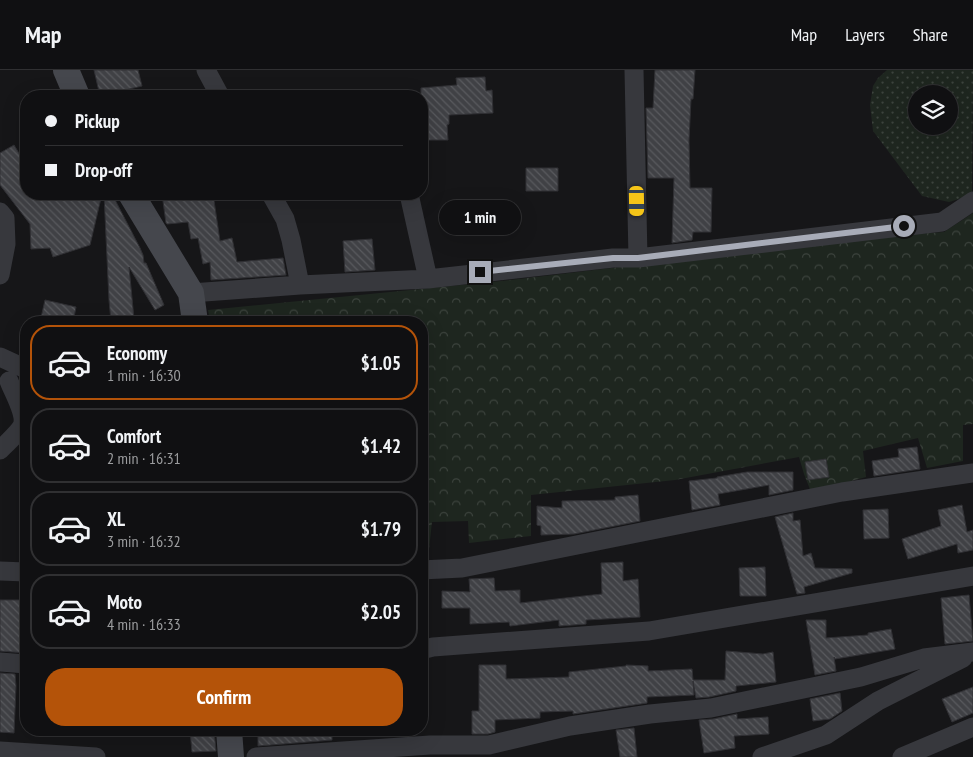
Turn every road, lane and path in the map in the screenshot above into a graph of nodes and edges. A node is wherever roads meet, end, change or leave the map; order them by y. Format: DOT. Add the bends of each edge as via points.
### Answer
graph roads {
  1 [pos="66,70"];
  2 [pos="206,70"];
  3 [pos="634,70"];
  4 [pos="75,90"];
  5 [pos="217,90"];
  6 [pos="135,200"];
  7 [pos="275,200"];
  8 [pos="410,200"];
  9 [pos="973,201"];
  10 [pos="0,212"];
  11 [pos="638,258"];
  12 [pos="0,276"];
  13 [pos="428,279"];
  14 [pos="300,285"];
  15 [pos="191,293"];
  16 [pos="194,316"];
  17 [pos="0,357"];
  18 [pos="20,366"];
  19 [pos="12,380"];
  20 [pos="20,408"];
  21 [pos="20,432"];
  22 [pos="0,450"];
  23 [pos="973,473"];
  24 [pos="0,570"];
  25 [pos="428,570"];
  26 [pos="20,572"];
  27 [pos="973,576"];
  28 [pos="428,648"];
  29 [pos="973,652"];
  30 [pos="0,662"];
  31 [pos="20,664"];
  32 [pos="973,727"];
  33 [pos="229,736"];
  34 [pos="0,751"];
  35 [pos="96,757"];
  36 [pos="231,757"];
  37 [pos="256,757"];
  38 [pos="762,757"];
  39 [pos="902,757"];
  1 -- 4 [label="street"];
  2 -- 5 [label="street"];
  3 -- 11 [label="street"];
  6 -- 15 [label="street"];
  7 -- 14 [label="street" via="285,219"];
  8 -- 13 [label="street"];
  9 -- 11 [label="street" via="942,222"];
  10 -- 12 [label="street" via="5,218 6,244"];
  11 -- 13 [label="street"];
  13 -- 14 [label="street"];
  14 -- 15 [label="street"];
  15 -- 16 [label="street"];
  17 -- 18 [label="street"];
  19 -- 20 [label="street"];
  21 -- 22 [label="street"];
  23 -- 25 [label="street" via="842,492 462,568"];
  24 -- 26 [label="street"];
  27 -- 28 [label="street" via="649,631"];
  29 -- 37 [label="street" via="924,658 861,676 711,708 570,726 489,745 430,745"];
  29 -- 38 [label="street" via="878,701 826,735"];
  30 -- 31 [label="street"];
  32 -- 39 [label="street"];
  33 -- 36 [label="street"];
  34 -- 35 [label="street"];
}
